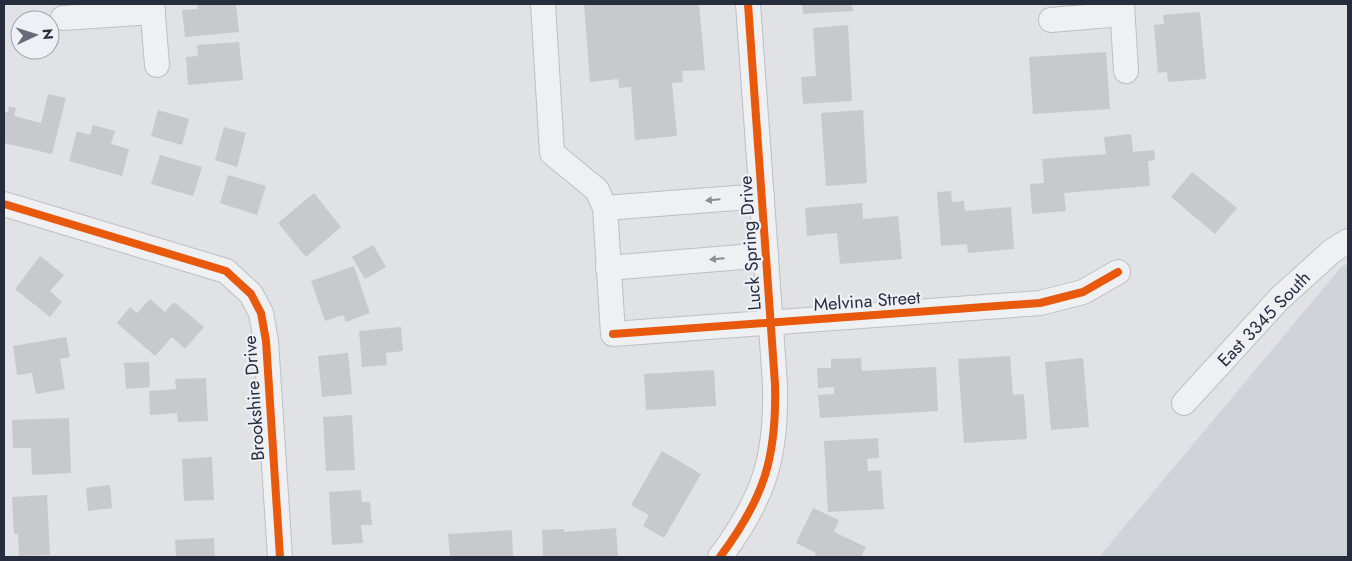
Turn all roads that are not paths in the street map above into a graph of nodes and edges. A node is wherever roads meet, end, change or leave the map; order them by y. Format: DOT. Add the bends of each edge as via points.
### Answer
graph roads {
  1 [pos="543,4"];
  2 [pos="748,4"];
  3 [pos="152,8"];
  4 [pos="1122,9"];
  5 [pos="63,18"];
  6 [pos="1051,20"];
  7 [pos="157,65"];
  8 [pos="1126,71"];
  9 [pos="762,196"];
  10 [pos="4,204"];
  11 [pos="605,208"];
  12 [pos="1348,241"];
  13 [pos="766,255"];
  14 [pos="608,268"];
  15 [pos="1118,272"];
  16 [pos="771,323"];
  17 [pos="1184,403"];
  18 [pos="280,557"];
  19 [pos="720,557"];
  1 -- 11 [label="street" via="552,153 597,190"];
  2 -- 9 [label="street, Luck Spring Drive"];
  3 -- 5 [label="street"];
  3 -- 7 [label="street"];
  4 -- 6 [label="street"];
  4 -- 8 [label="street"];
  9 -- 11 [label="street, one-way"];
  9 -- 13 [label="street, Luck Spring Drive"];
  10 -- 18 [label="street, Brookshire Drive" via="226,271 251,294 260,313 266,340"];
  11 -- 14 [label="street"];
  12 -- 17 [label="street, East 3345 South" via="1332,251 1279,299"];
  13 -- 14 [label="street, one-way"];
  13 -- 16 [label="street, Luck Spring Drive"];
  14 -- 16 [label="street, Melvina Street" via="613,334"];
  15 -- 16 [label="street, Melvina Street" via="1083,292 1040,303"];
  16 -- 19 [label="street, Luck Spring Drive" via="776,417 773,449 753,506"];
}
